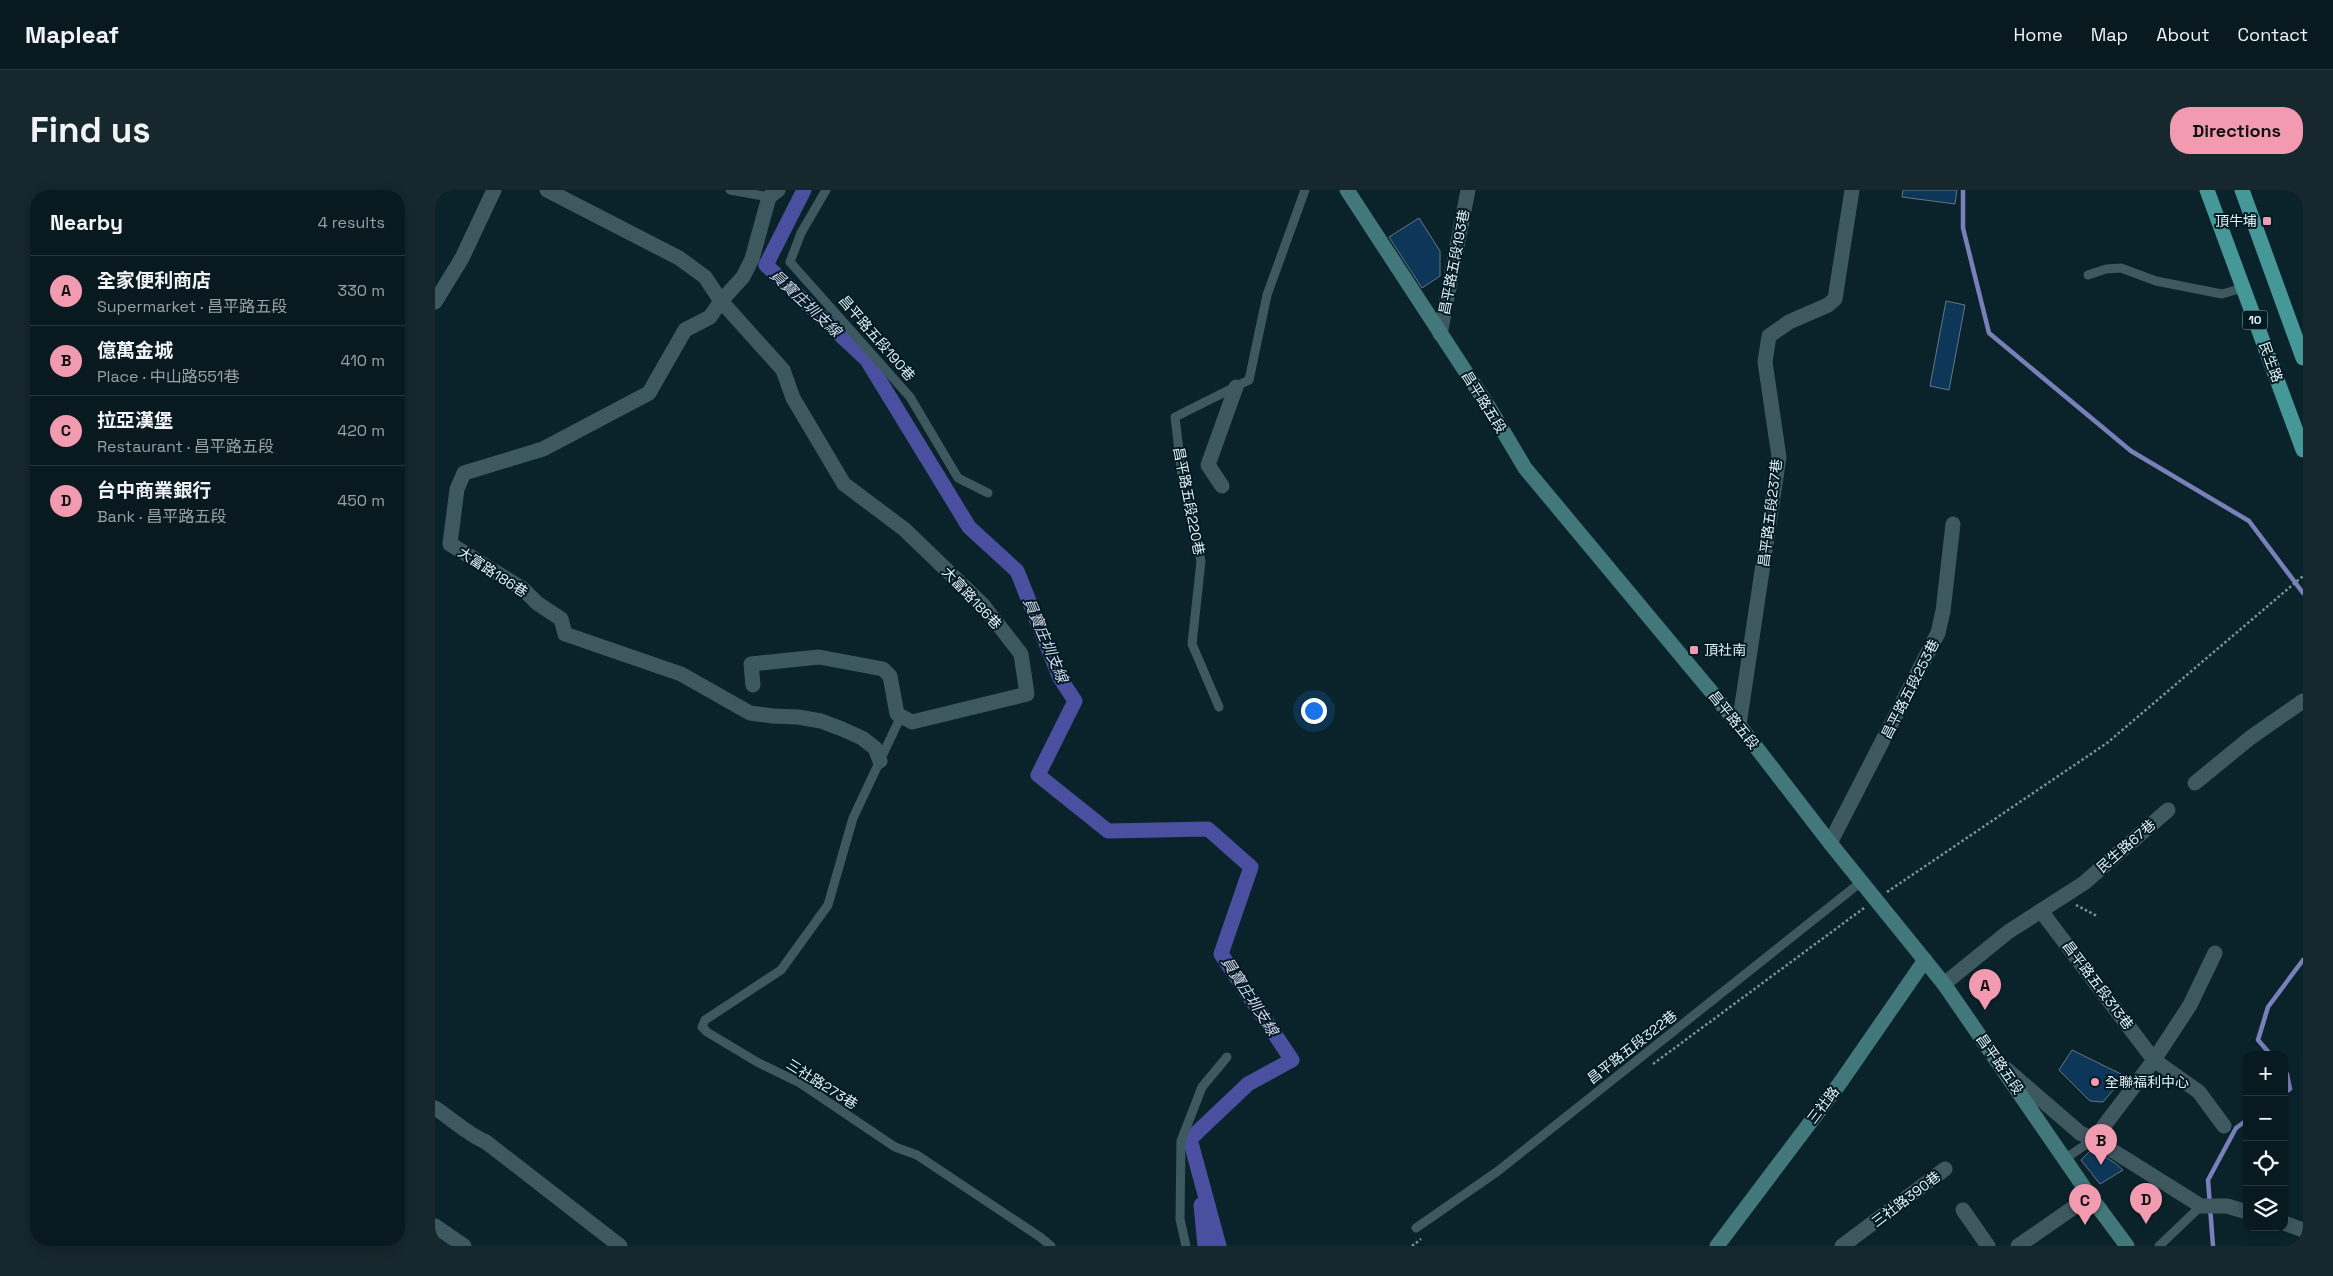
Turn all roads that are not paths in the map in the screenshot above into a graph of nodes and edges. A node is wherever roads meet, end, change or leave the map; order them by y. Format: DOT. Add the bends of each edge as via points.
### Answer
graph roads {
  1 [pos="494,190"];
  2 [pos="547,190"];
  3 [pos="730,190"];
  4 [pos="826,190"];
  5 [pos="1305,190"];
  6 [pos="1347,190"];
  7 [pos="1468,190"];
  8 [pos="1852,190"];
  9 [pos="2207,190"];
  10 [pos="2242,190"];
  11 [pos="773,193"];
  12 [pos="2088,275"];
  13 [pos="2243,288"];
  14 [pos="721,301"];
  15 [pos="435,302"];
  16 [pos="1440,334"];
  17 [pos="2303,358"];
  18 [pos="1236,387"];
  19 [pos="2303,450"];
  20 [pos="1222,486"];
  21 [pos="988,493"];
  22 [pos="1953,524"];
  23 [pos="753,685"];
  24 [pos="2303,701"];
  25 [pos="1219,707"];
  26 [pos="901,716"];
  27 [pos="1739,725"];
  28 [pos="879,761"];
  29 [pos="2195,783"];
  30 [pos="2168,810"];
  31 [pos="1830,843"];
  32 [pos="1861,882"];
  33 [pos="2041,911"];
  34 [pos="2215,954"];
  35 [pos="1925,960"];
  36 [pos="1944,984"];
  37 [pos="1227,1057"];
  38 [pos="2154,1060"];
  39 [pos="2001,1065"];
  40 [pos="435,1108"];
  41 [pos="2223,1126"];
  42 [pos="2094,1139"];
  43 [pos="2066,1158"];
  44 [pos="1945,1169"];
  45 [pos="2090,1196"];
  46 [pos="2201,1206"];
  47 [pos="1963,1210"];
  48 [pos="2243,1211"];
  49 [pos="2288,1224"];
  50 [pos="435,1226"];
  51 [pos="1416,1228"];
  52 [pos="2303,1230"];
  53 [pos="464,1246"];
  54 [pos="620,1246"];
  55 [pos="1051,1246"];
  56 [pos="1187,1246"];
  57 [pos="1717,1246"];
  58 [pos="1843,1246"];
  59 [pos="1988,1246"];
  60 [pos="2018,1246"];
  61 [pos="2127,1246"];
  62 [pos="2159,1246"];
  1 -- 15 [label="street" via="462,258"];
  2 -- 14 [label="street, 大富路186巷" via="679,258 705,277"];
  3 -- 11 [label="lane"];
  4 -- 21 [label="lane, 昌平路五段190巷" via="801,233 791,262 911,397 958,478"];
  5 -- 18 [label="lane, 昌平路五段220巷" via="1267,295 1249,380"];
  6 -- 16 [label="street, 昌平路五段"];
  7 -- 16 [label="street, 昌平路五段193巷"];
  8 -- 27 [label="street, 昌平路五段237巷" via="1835,299 1828,306 1789,322 1769,336 1765,362 1779,457"];
  9 -- 13 [label="main road, 民生路 / 10"];
  10 -- 17 [label="main road, 10"];
  11 -- 14 [label="street, 大富路186巷" via="752,259 743,277"];
  12 -- 13 [label="lane" via="2121,268 2156,281 2222,294"];
  13 -- 19 [label="main road, 民生路 / 10"];
  14 -- 26 [label="street, 大富路186巷" via="783,370 793,398 844,484 904,529 983,605 1021,654 1027,694 912,722"];
  14 -- 28 [label="street, 大富路186巷" via="710,317 685,330 649,393 543,449 463,472 457,489 451,544 523,589 561,619 565,634 681,674 751,713 821,721 842,729 875,748"];
  16 -- 27 [label="street, 昌平路五段" via="1525,468"];
  18 -- 20 [label="street, 昌平路五段220巷" via="1208,465"];
  18 -- 25 [label="lane, 昌平路五段220巷" via="1175,417 1183,485 1201,561 1192,644"];
  22 -- 31 [label="street, 昌平路五段253巷" via="1938,634"];
  23 -- 26 [label="street" via="751,664 819,657 883,669 890,676 897,714"];
  24 -- 29 [label="street" via="2250,738"];
  26 -- 28 [label="lane"];
  27 -- 31 [label="street, 昌平路五段"];
  28 -- 55 [label="lane, 三社路273巷" via="853,818 827,905 781,970 705,1020 702,1027 757,1062 799,1083 895,1147 917,1155"];
  30 -- 33 [label="street, 民生路67巷" via="2084,883"];
  31 -- 32 [label="street, 昌平路五段"];
  32 -- 35 [label="street, 昌平路五段"];
  32 -- 51 [label="lane, 昌平路五段322巷" via="1498,1171"];
  33 -- 36 [label="street, 民生路67巷" via="2008,932"];
  33 -- 38 [label="street, 昌平路五段313巷"];
  34 -- 38 [label="street" via="2190,1005"];
  35 -- 36 [label="street, 昌平路五段"];
  35 -- 57 [label="street, 三社路" via="1840,1083"];
  36 -- 39 [label="street, 昌平路五段"];
  37 -- 56 [label="lane" via="1201,1087 1181,1141 1180,1219"];
  38 -- 41 [label="street, 昌平路五段313巷" via="2199,1092"];
  38 -- 42 [label="street"];
  39 -- 42 [label="street" via="2079,1133"];
  39 -- 43 [label="street, 昌平路五段"];
  40 -- 54 [label="street" via="460,1124 470,1135 485,1142"];
  42 -- 43 [label="lane"];
  42 -- 46 [label="street"];
  43 -- 45 [label="street, 昌平路五段"];
  44 -- 58 [label="street, 三社路390巷"];
  45 -- 60 [label="street"];
  45 -- 61 [label="street, 昌平路五段"];
  46 -- 48 [label="street" via="2227,1206"];
  46 -- 62 [label="lane"];
  47 -- 59 [label="street"];
  49 -- 52 [label="street"];
  50 -- 53 [label="street"];
}
